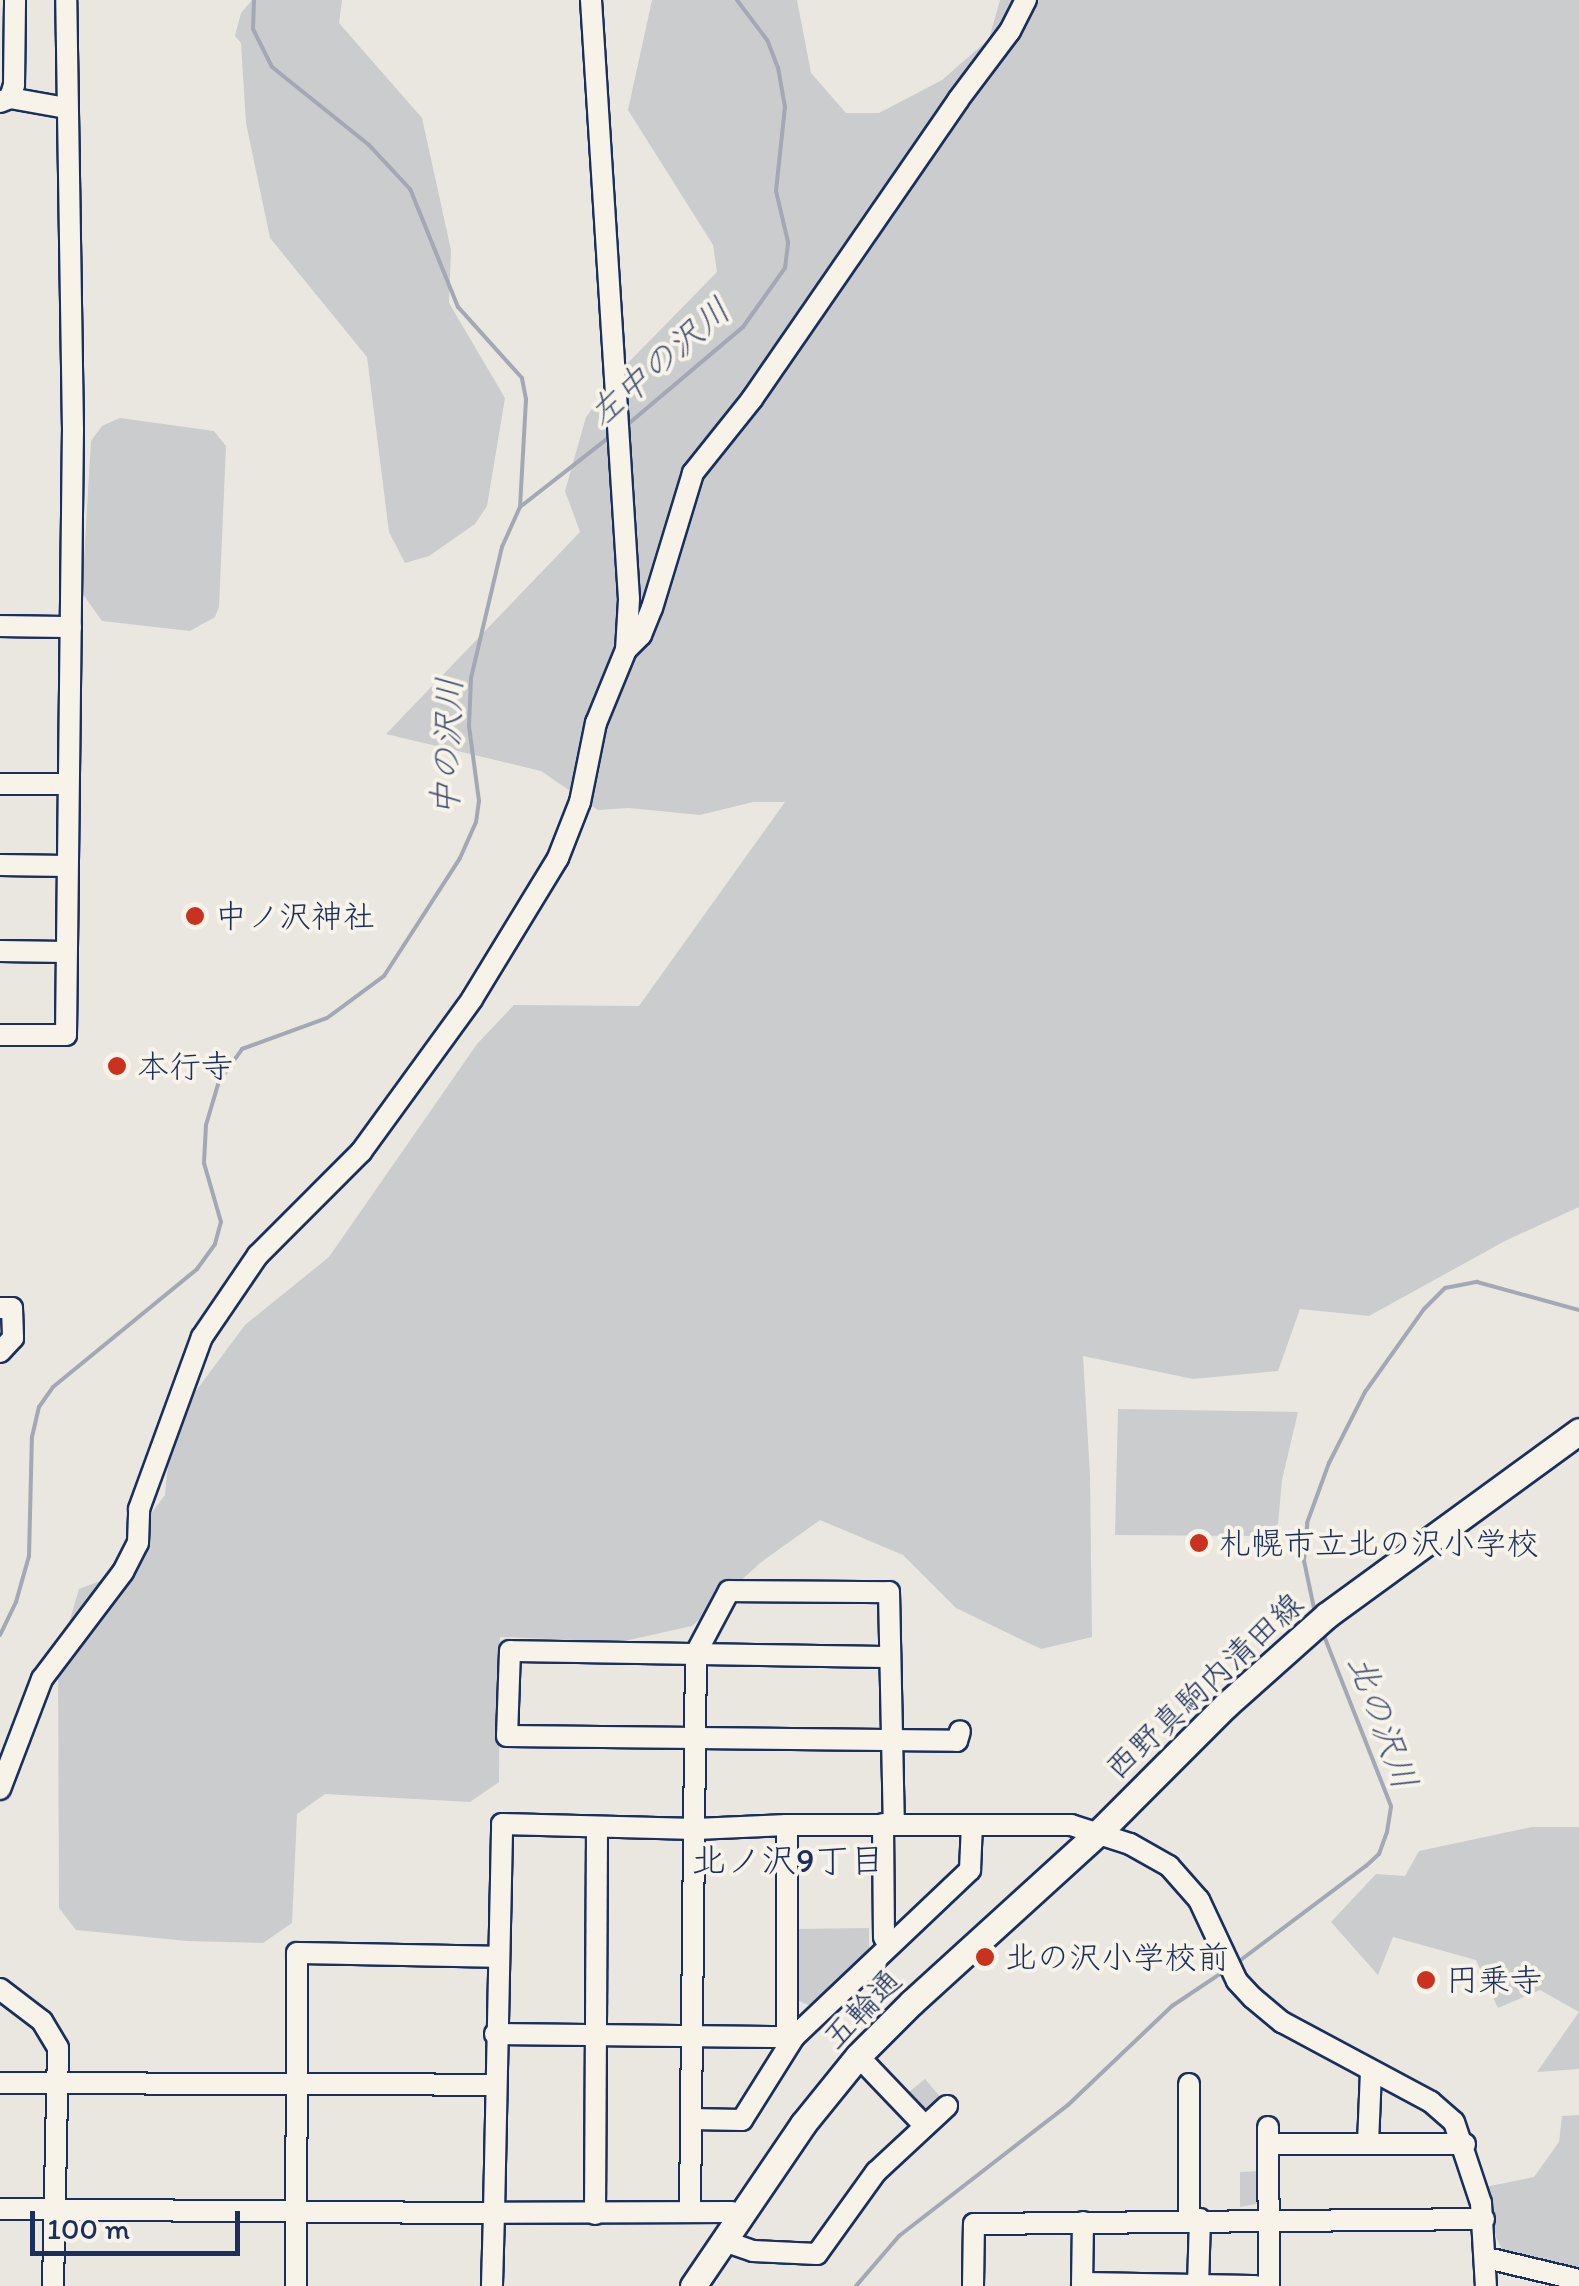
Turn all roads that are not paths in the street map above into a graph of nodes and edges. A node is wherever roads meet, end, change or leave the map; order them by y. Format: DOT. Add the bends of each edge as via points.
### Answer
graph roads {
  1 [pos="15,0"];
  2 [pos="66,0"];
  3 [pos="592,0"];
  4 [pos="1026,0"];
  5 [pos="5,100"];
  6 [pos="66,108"];
  7 [pos="0,626"];
  8 [pos="70,626"];
  9 [pos="626,650"];
  10 [pos="0,784"];
  11 [pos="68,784"];
  12 [pos="0,865"];
  13 [pos="67,866"];
  14 [pos="0,951"];
  15 [pos="66,952"];
  16 [pos="0,1035"];
  17 [pos="0,1308"];
  18 [pos="0,1352"];
  19 [pos="1579,1431"];
  20 [pos="696,1653"];
  21 [pos="890,1657"];
  22 [pos="960,1731"];
  23 [pos="695,1737"];
  24 [pos="892,1738"];
  25 [pos="0,1788"];
  26 [pos="1118,1813"];
  27 [pos="788,1824"];
  28 [pos="889,1824"];
  29 [pos="972,1825"];
  30 [pos="598,1827"];
  31 [pos="696,1829"];
  32 [pos="1098,1833"];
  33 [pos="889,1946"];
  34 [pos="496,1957"];
  35 [pos="0,1989"];
  36 [pos="495,2034"];
  37 [pos="596,2034"];
  38 [pos="693,2035"];
  39 [pos="794,2037"];
  40 [pos="858,2056"];
  41 [pos="1370,2071"];
  42 [pos="0,2083"];
  43 [pos="296,2083"];
  44 [pos="56,2084"];
  45 [pos="1188,2084"];
  46 [pos="495,2085"];
  47 [pos="947,2106"];
  48 [pos="691,2119"];
  49 [pos="924,2125"];
  50 [pos="1368,2143"];
  51 [pos="1465,2144"];
  52 [pos="54,2208"];
  53 [pos="0,2209"];
  54 [pos="690,2212"];
  55 [pos="295,2213"];
  56 [pos="494,2213"];
  57 [pos="595,2214"];
  58 [pos="739,2218"];
  59 [pos="1270,2218"];
  60 [pos="1194,2219"];
  61 [pos="1484,2219"];
  62 [pos="1083,2222"];
  63 [pos="724,2241"];
  64 [pos="1487,2258"];
  65 [pos="1579,2280"];
  66 [pos="1082,2284"];
  67 [pos="54,2286"];
  68 [pos="296,2286"];
  69 [pos="492,2286"];
  70 [pos="693,2286"];
  71 [pos="973,2286"];
  72 [pos="1198,2286"];
  73 [pos="1256,2286"];
  74 [pos="1269,2286"];
  75 [pos="1486,2286"];
  1 -- 5 [label="street" via="14,85"];
  2 -- 6 [label="street"];
  3 -- 9 [label="street" via="629,599"];
  4 -- 9 [label="street" via="763,383 692,473 652,608"];
  5 -- 6 [label="street"];
  6 -- 8 [label="street"];
  7 -- 8 [label="street"];
  8 -- 11 [label="street"];
  9 -- 25 [label="street" via="596,723 580,802 558,858 472,1000 362,1152 258,1256 202,1338 139,1508 138,1543 42,1679"];
  10 -- 11 [label="street"];
  11 -- 13 [label="street"];
  12 -- 13 [label="street"];
  13 -- 15 [label="street"];
  14 -- 15 [label="street"];
  15 -- 16 [label="street" via="66,1035"];
  17 -- 18 [label="street" via="12,1308 13,1338"];
  19 -- 26 [label="main road, 西野真駒内清田線" via="1327,1615"];
  20 -- 21 [label="street"];
  20 -- 21 [label="street" via="729,1591 889,1592"];
  20 -- 23 [label="street"];
  20 -- 23 [label="street" via="510,1651 507,1736"];
  21 -- 24 [label="street"];
  22 -- 24 [label="street" via="957,1740"];
  23 -- 24 [label="street"];
  23 -- 31 [label="street"];
  24 -- 28 [label="street"];
  26 -- 32 [label="main road, 五輪通"];
  27 -- 28 [label="street"];
  27 -- 31 [label="street"];
  27 -- 39 [label="street" via="787,2026"];
  28 -- 29 [label="street"];
  28 -- 33 [label="street"];
  29 -- 32 [label="street" via="1071,1825"];
  29 -- 33 [label="street" via="970,1870"];
  30 -- 31 [label="street"];
  30 -- 34 [label="street" via="502,1824"];
  30 -- 37 [label="street"];
  31 -- 38 [label="street"];
  32 -- 40 [label="main road, 五輪通"];
  32 -- 41 [label="street" via="1169,1866 1199,1900 1238,1981 1282,2022"];
  33 -- 39 [label="street"];
  34 -- 36 [label="street"];
  34 -- 43 [label="street" via="298,1952"];
  35 -- 44 [label="street" via="42,2021 58,2048"];
  36 -- 37 [label="street"];
  36 -- 46 [label="street"];
  37 -- 38 [label="street"];
  37 -- 57 [label="street"];
  38 -- 39 [label="street"];
  38 -- 48 [label="street"];
  39 -- 48 [label="street" via="742,2120"];
  40 -- 49 [label="street"];
  40 -- 58 [label="main road, 五輪通"];
  41 -- 50 [label="street"];
  41 -- 51 [label="street" via="1431,2102 1454,2122"];
  42 -- 44 [label="street"];
  43 -- 44 [label="street"];
  43 -- 46 [label="street"];
  43 -- 55 [label="street"];
  44 -- 52 [label="street"];
  45 -- 60 [label="street"];
  46 -- 56 [label="street"];
  47 -- 49 [label="street"];
  48 -- 54 [label="street"];
  49 -- 63 [label="street" via="876,2172 817,2254 753,2252"];
  50 -- 51 [label="street"];
  50 -- 59 [label="street" via="1268,2135"];
  51 -- 61 [label="street"];
  52 -- 53 [label="street"];
  52 -- 55 [label="street"];
  52 -- 67 [label="street"];
  54 -- 57 [label="street"];
  54 -- 58 [label="street"];
  55 -- 56 [label="street"];
  55 -- 68 [label="street"];
  56 -- 57 [label="street"];
  56 -- 69 [label="street"];
  58 -- 63 [label="main road, 五輪通"];
  59 -- 60 [label="street"];
  59 -- 61 [label="street"];
  59 -- 74 [label="street"];
  60 -- 62 [label="street"];
  60 -- 72 [label="street"];
  61 -- 64 [label="street"];
  62 -- 66 [label="street"];
  62 -- 71 [label="street" via="974,2224"];
  63 -- 70 [label="main road, 五輪通"];
  64 -- 65 [label="street"];
  64 -- 75 [label="street"];
  66 -- 72 [label="street"];
  72 -- 73 [label="street"];
}
